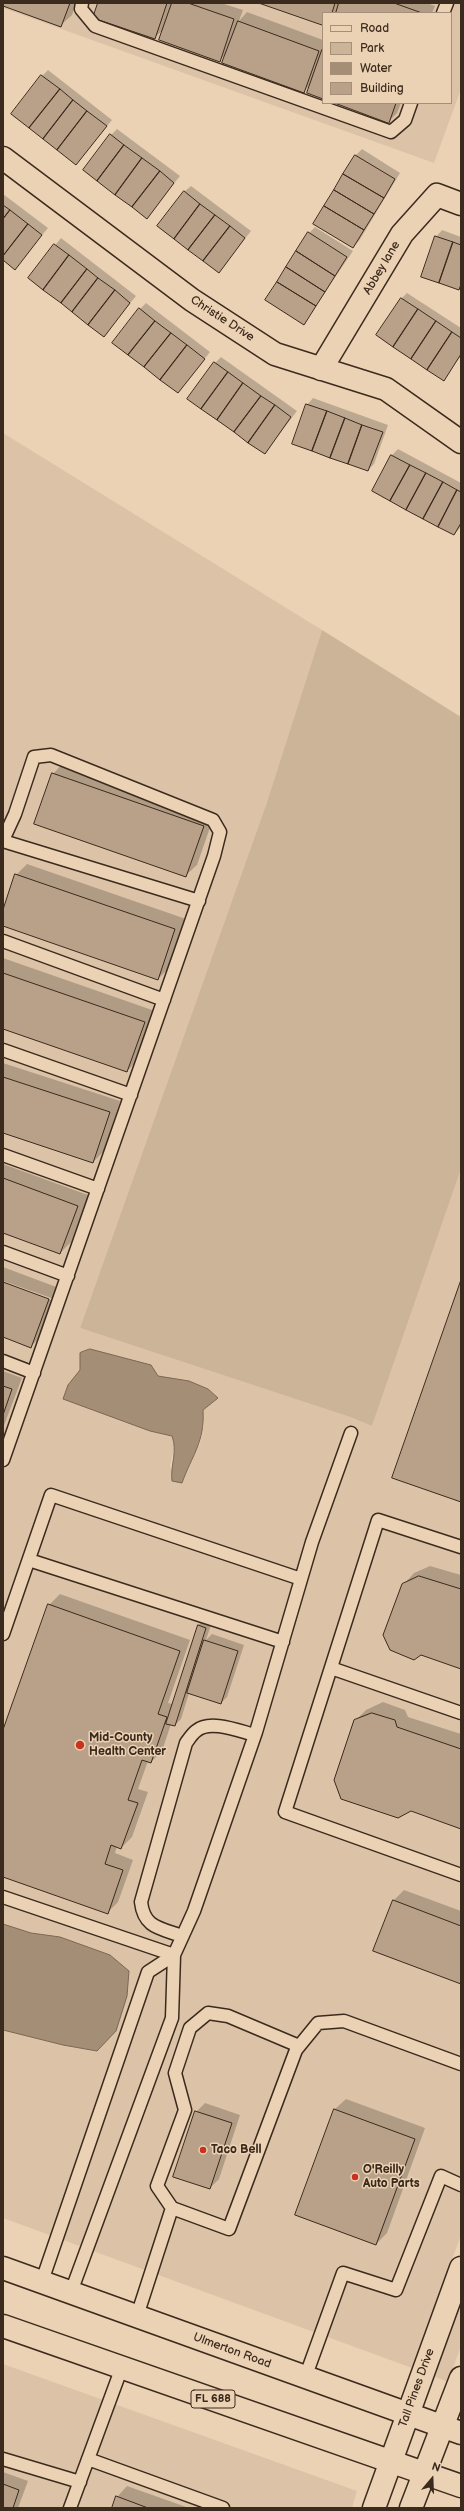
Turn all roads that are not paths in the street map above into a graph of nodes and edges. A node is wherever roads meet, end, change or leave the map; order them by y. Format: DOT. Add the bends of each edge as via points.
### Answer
graph roads {
  1 [pos="82,3"];
  2 [pos="411,104"];
  3 [pos="3,158"];
  4 [pos="461,204"];
  5 [pos="322,369"];
  6 [pos="461,442"];
  7 [pos="3,841"];
  8 [pos="199,901"];
  9 [pos="3,941"];
  10 [pos="164,1000"];
  11 [pos="3,1050"];
  12 [pos="131,1095"];
  13 [pos="3,1155"];
  14 [pos="98,1189"];
  15 [pos="3,1252"];
  16 [pos="68,1276"];
  17 [pos="3,1361"];
  18 [pos="34,1373"];
  19 [pos="351,1433"];
  20 [pos="3,1460"];
  21 [pos="461,1548"];
  22 [pos="29,1560"];
  23 [pos="301,1579"];
  24 [pos="3,1634"];
  25 [pos="282,1642"];
  26 [pos="331,1668"];
  27 [pos="461,1713"];
  28 [pos="255,1735"];
  29 [pos="461,1876"];
  30 [pos="3,1897"];
  31 [pos="182,1936"];
  32 [pos="174,1955"];
  33 [pos="299,2046"];
  34 [pos="461,2064"];
  35 [pos="461,2185"];
  36 [pos="172,2208"];
  37 [pos="3,2268"];
  38 [pos="461,2268"];
  39 [pos="42,2281"];
  40 [pos="71,2292"];
  41 [pos="137,2316"];
  42 [pos="3,2326"];
  43 [pos="122,2367"];
  44 [pos="305,2378"];
  45 [pos="461,2378"];
  46 [pos="407,2414"];
  47 [pos="452,2430"];
  48 [pos="3,2459"];
  49 [pos="88,2459"];
  50 [pos="390,2460"];
  51 [pos="424,2472"];
  52 [pos="80,2482"];
  53 [pos="461,2486"];
  54 [pos="70,2508"];
  55 [pos="223,2508"];
  56 [pos="374,2508"];
  57 [pos="411,2508"];
  1 -- 2 [label="lane" via="80,9 95,26 391,132 405,120"];
  3 -- 5 [label="street, Christie Drive" via="192,300 275,354"];
  4 -- 5 [label="street, Abbey lane" via="436,195 402,234"];
  5 -- 6 [label="street, Christie Drive" via="386,389"];
  7 -- 8 [label="lane"];
  7 -- 8 [label="lane" via="34,757 51,755 213,820 220,832"];
  8 -- 10 [label="lane"];
  9 -- 10 [label="lane"];
  10 -- 12 [label="lane"];
  11 -- 12 [label="lane"];
  12 -- 14 [label="lane"];
  13 -- 14 [label="lane"];
  14 -- 16 [label="lane"];
  15 -- 16 [label="lane"];
  16 -- 18 [label="lane"];
  17 -- 18 [label="lane"];
  18 -- 20 [label="lane"];
  19 -- 23 [label="lane"];
  21 -- 26 [label="lane" via="378,1520"];
  22 -- 23 [label="lane" via="51,1495"];
  22 -- 24 [label="lane"];
  22 -- 25 [label="lane"];
  23 -- 25 [label="lane"];
  25 -- 28 [label="lane"];
  26 -- 27 [label="lane"];
  26 -- 29 [label="lane" via="285,1812"];
  28 -- 31 [label="lane" via="194,1911"];
  28 -- 31 [label="lane" via="206,1726 196,1730 186,1743 141,1902 143,1915 152,1925"];
  30 -- 32 [label="lane"];
  31 -- 32 [label="lane"];
  32 -- 39 [label="lane" via="148,1972"];
  32 -- 40 [label="lane" via="172,2018"];
  33 -- 34 [label="lane" via="318,2023 344,2021"];
  33 -- 36 [label="lane" via="229,2229"];
  33 -- 36 [label="lane" via="228,2016 208,2013 190,2028 175,2073 185,2110 157,2186"];
  35 -- 44 [label="lane" via="441,2176 396,2290 343,2274"];
  36 -- 41 [label="lane"];
  37 -- 39 [label="street, Ulmerton Road"];
  38 -- 46 [label="street, Tall Pines Drive"];
  39 -- 40 [label="street, Ulmerton Road"];
  40 -- 41 [label="street, Ulmerton Road"];
  41 -- 44 [label="street, Ulmerton Road"];
  42 -- 43 [label="street, FL 688"];
  43 -- 49 [label="lane"];
  43 -- 50 [label="street, FL 688"];
  44 -- 46 [label="street, Ulmerton Road"];
  45 -- 47 [label="street"];
  46 -- 47 [label="street, Ulmerton Road"];
  46 -- 50 [label="street, Tall Pines Drive"];
  47 -- 51 [label="street"];
  48 -- 52 [label="lane"];
  49 -- 52 [label="lane"];
  49 -- 55 [label="lane"];
  50 -- 51 [label="street, FL 688"];
  50 -- 56 [label="street, Tall Pines Drive"];
  51 -- 53 [label="street, FL 688"];
  51 -- 57 [label="street"];
  52 -- 54 [label="lane"];
}
